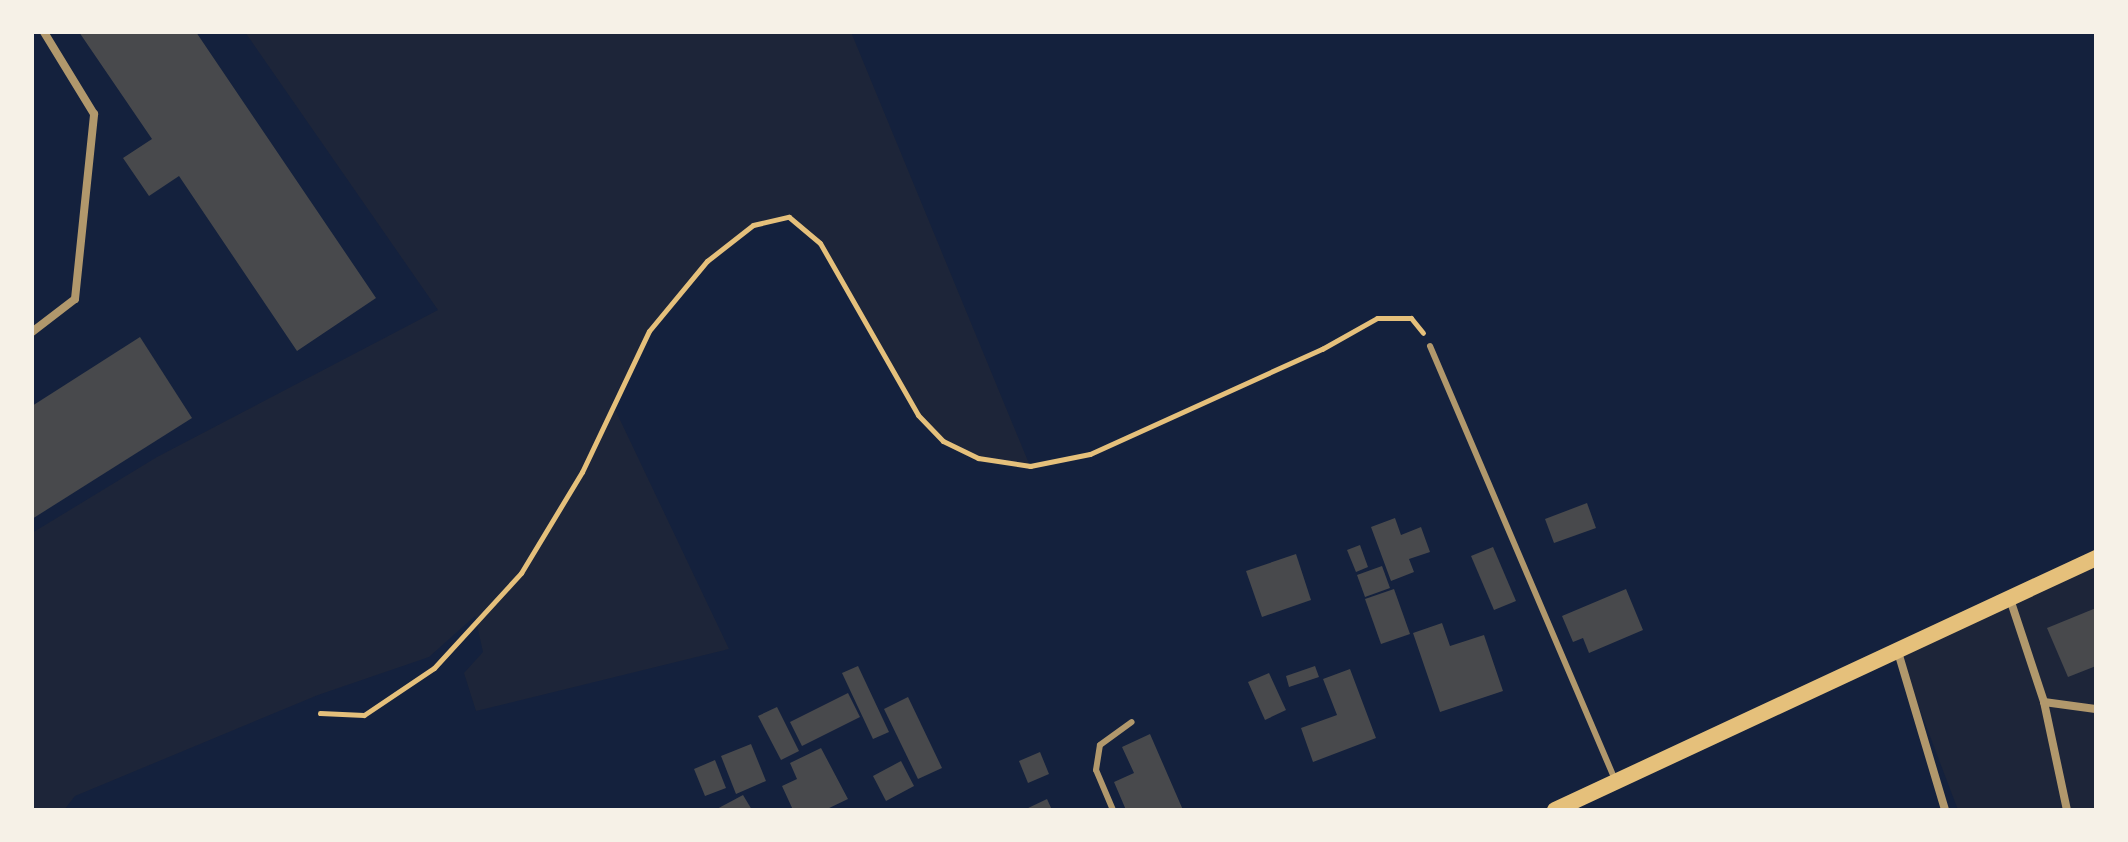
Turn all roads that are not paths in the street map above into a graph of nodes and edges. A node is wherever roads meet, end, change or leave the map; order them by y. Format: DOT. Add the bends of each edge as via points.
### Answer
graph roads {
  1 [pos="44,32"];
  2 [pos="32,332"];
  3 [pos="1430,346"];
  4 [pos="2096,558"];
  5 [pos="2008,595"];
  6 [pos="1898,652"];
  7 [pos="2044,702"];
  8 [pos="2096,709"];
  9 [pos="1132,722"];
  10 [pos="1616,783"];
  11 [pos="1113,810"];
  12 [pos="1555,810"];
  13 [pos="1945,810"];
  14 [pos="2067,810"];
  1 -- 2 [label="street" via="94,114 75,299"];
  3 -- 10 [label="lane"];
  4 -- 5 [label="main road"];
  5 -- 6 [label="main road"];
  5 -- 7 [label="street"];
  6 -- 10 [label="main road"];
  6 -- 13 [label="street"];
  7 -- 8 [label="street"];
  7 -- 14 [label="street"];
  9 -- 11 [label="lane" via="1100,745 1096,770"];
  10 -- 12 [label="main road"];
}
